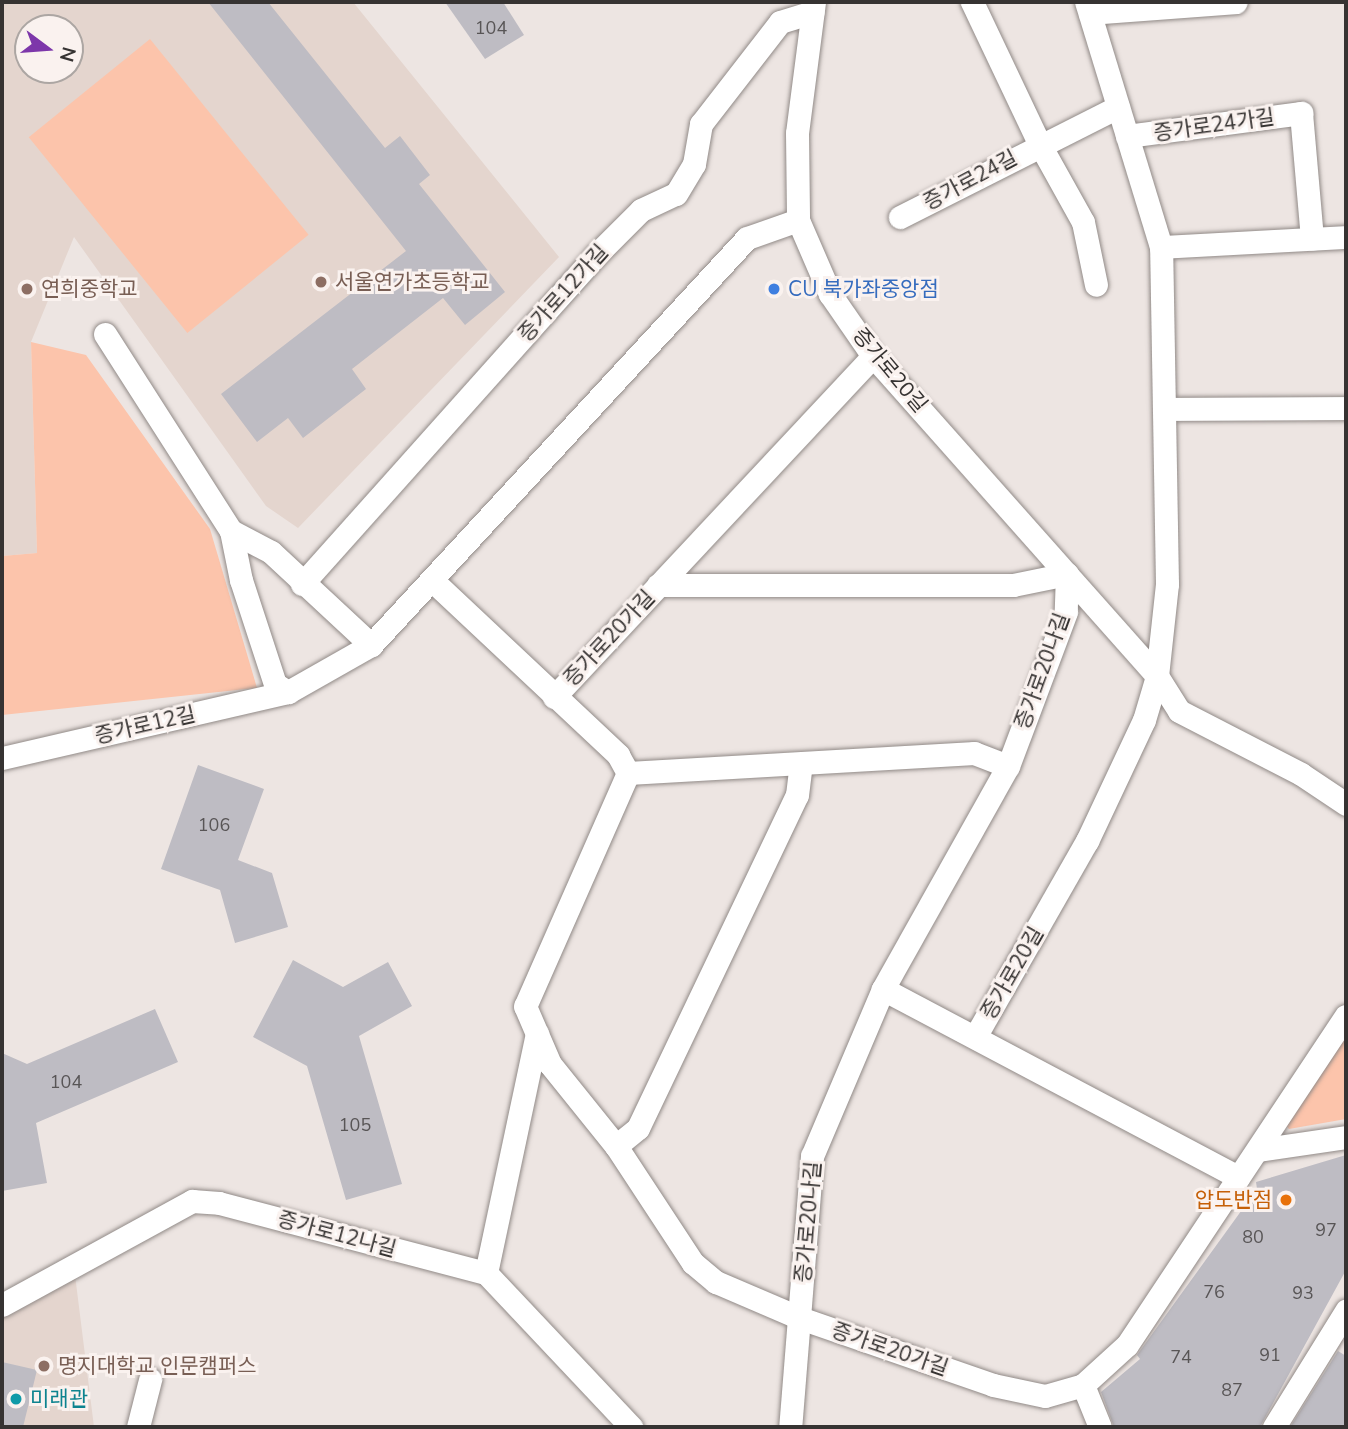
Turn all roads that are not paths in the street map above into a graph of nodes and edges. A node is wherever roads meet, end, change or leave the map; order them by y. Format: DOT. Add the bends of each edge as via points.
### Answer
graph roads {
  1 [pos="972,2"];
  2 [pos="1236,2"];
  3 [pos="1167,5"];
  4 [pos="813,7"];
  5 [pos="1088,8"];
  6 [pos="1118,107"];
  7 [pos="1127,136"];
  8 [pos="1039,143"];
  9 [pos="900,217"];
  10 [pos="798,220"];
  11 [pos="1346,237"];
  12 [pos="1312,239"];
  13 [pos="1161,247"];
  14 [pos="1096,285"];
  15 [pos="105,334"];
  16 [pos="873,356"];
  17 [pos="1346,408"];
  18 [pos="1167,409"];
  19 [pos="231,531"];
  20 [pos="1067,574"];
  21 [pos="434,582"];
  22 [pos="302,584"];
  23 [pos="658,585"];
  24 [pos="371,645"];
  25 [pos="1157,676"];
  26 [pos="288,692"];
  27 [pos="554,697"];
  28 [pos="2,758"];
  29 [pos="801,764"];
  30 [pos="1008,766"];
  31 [pos="628,773"];
  32 [pos="1346,804"];
  33 [pos="883,989"];
  34 [pos="1346,1016"];
  35 [pos="537,1033"];
  36 [pos="975,1037"];
  37 [pos="1346,1137"];
  38 [pos="616,1146"];
  39 [pos="1258,1150"];
  40 [pos="1238,1177"];
  41 [pos="486,1273"];
  42 [pos="2,1305"];
  43 [pos="1346,1311"];
  44 [pos="800,1318"];
  45 [pos="150,1380"];
  46 [pos="1083,1385"];
  47 [pos="138,1427"];
  48 [pos="631,1427"];
  49 [pos="790,1427"];
  50 [pos="1100,1427"];
  51 [pos="1274,1427"];
  1 -- 8 [label="street, 증가로24길"];
  2 -- 3 [label="street"];
  3 -- 5 [label="street"];
  4 -- 10 [label="street, 증가로20길" via="797,133"];
  4 -- 22 [label="street, 증가로12가길" via="780,22 701,124 694,164 676,194 641,210 594,257"];
  5 -- 6 [label="street, 증가로24가길"];
  6 -- 7 [label="street, 증가로24가길"];
  6 -- 8 [label="street"];
  7 -- 12 [label="street, 증가로24가길" via="1301,113"];
  7 -- 13 [label="street, 증가로24가길"];
  8 -- 9 [label="street, 증가로24길"];
  8 -- 14 [label="street, 증가로24길" via="1083,222"];
  10 -- 16 [label="street, 증가로20길" via="830,294"];
  10 -- 21 [label="street" via="747,238"];
  11 -- 12 [label="street"];
  12 -- 13 [label="street"];
  13 -- 18 [label="street, 증가로24가길"];
  15 -- 19 [label="street"];
  16 -- 20 [label="street, 증가로20길"];
  16 -- 23 [label="street, 증가로20가길"];
  17 -- 18 [label="street"];
  18 -- 25 [label="street, 증가로24가길" via="1167,583"];
  19 -- 22 [label="street" via="271,552"];
  19 -- 26 [label="street" via="241,580 275,684"];
  20 -- 23 [label="street" via="1013,585"];
  20 -- 25 [label="street, 증가로20길"];
  20 -- 30 [label="street, 증가로20나길" via="1066,612"];
  21 -- 24 [label="street"];
  21 -- 27 [label="street"];
  22 -- 24 [label="street"];
  23 -- 27 [label="street, 증가로20가길"];
  24 -- 26 [label="street"];
  25 -- 32 [label="street, 증가로20길" via="1179,712 1301,774"];
  25 -- 36 [label="street, 증가로20길" via="1143,720 1087,841"];
  26 -- 28 [label="street, 증가로12길"];
  27 -- 31 [label="street, 증가로20가길" via="618,755"];
  29 -- 30 [label="street" via="974,753"];
  29 -- 31 [label="street"];
  29 -- 38 [label="street" via="797,796 638,1128"];
  30 -- 33 [label="street, 증가로20나길"];
  31 -- 35 [label="street, 증가로20가길" via="525,1006"];
  33 -- 36 [label="street"];
  33 -- 44 [label="street, 증가로20나길" via="812,1156"];
  34 -- 39 [label="street, 증가로20가길"];
  35 -- 38 [label="street, 증가로20가길" via="550,1064"];
  35 -- 41 [label="street, 증가로20가길"];
  36 -- 40 [label="street, 증가로20길"];
  37 -- 39 [label="street"];
  38 -- 44 [label="street, 증가로20가길" via="693,1263 716,1282"];
  39 -- 40 [label="street, 증가로20가길"];
  40 -- 46 [label="street, 증가로20가길" via="1127,1345"];
  41 -- 42 [label="street, 증가로12나길" via="219,1203 192,1201"];
  41 -- 48 [label="street"];
  43 -- 51 [label="street"];
  44 -- 46 [label="street, 증가로20가길" via="993,1385 1045,1396"];
  44 -- 49 [label="street, 증가로20나길"];
  45 -- 47 [label="street"];
  46 -- 50 [label="street"];
}
